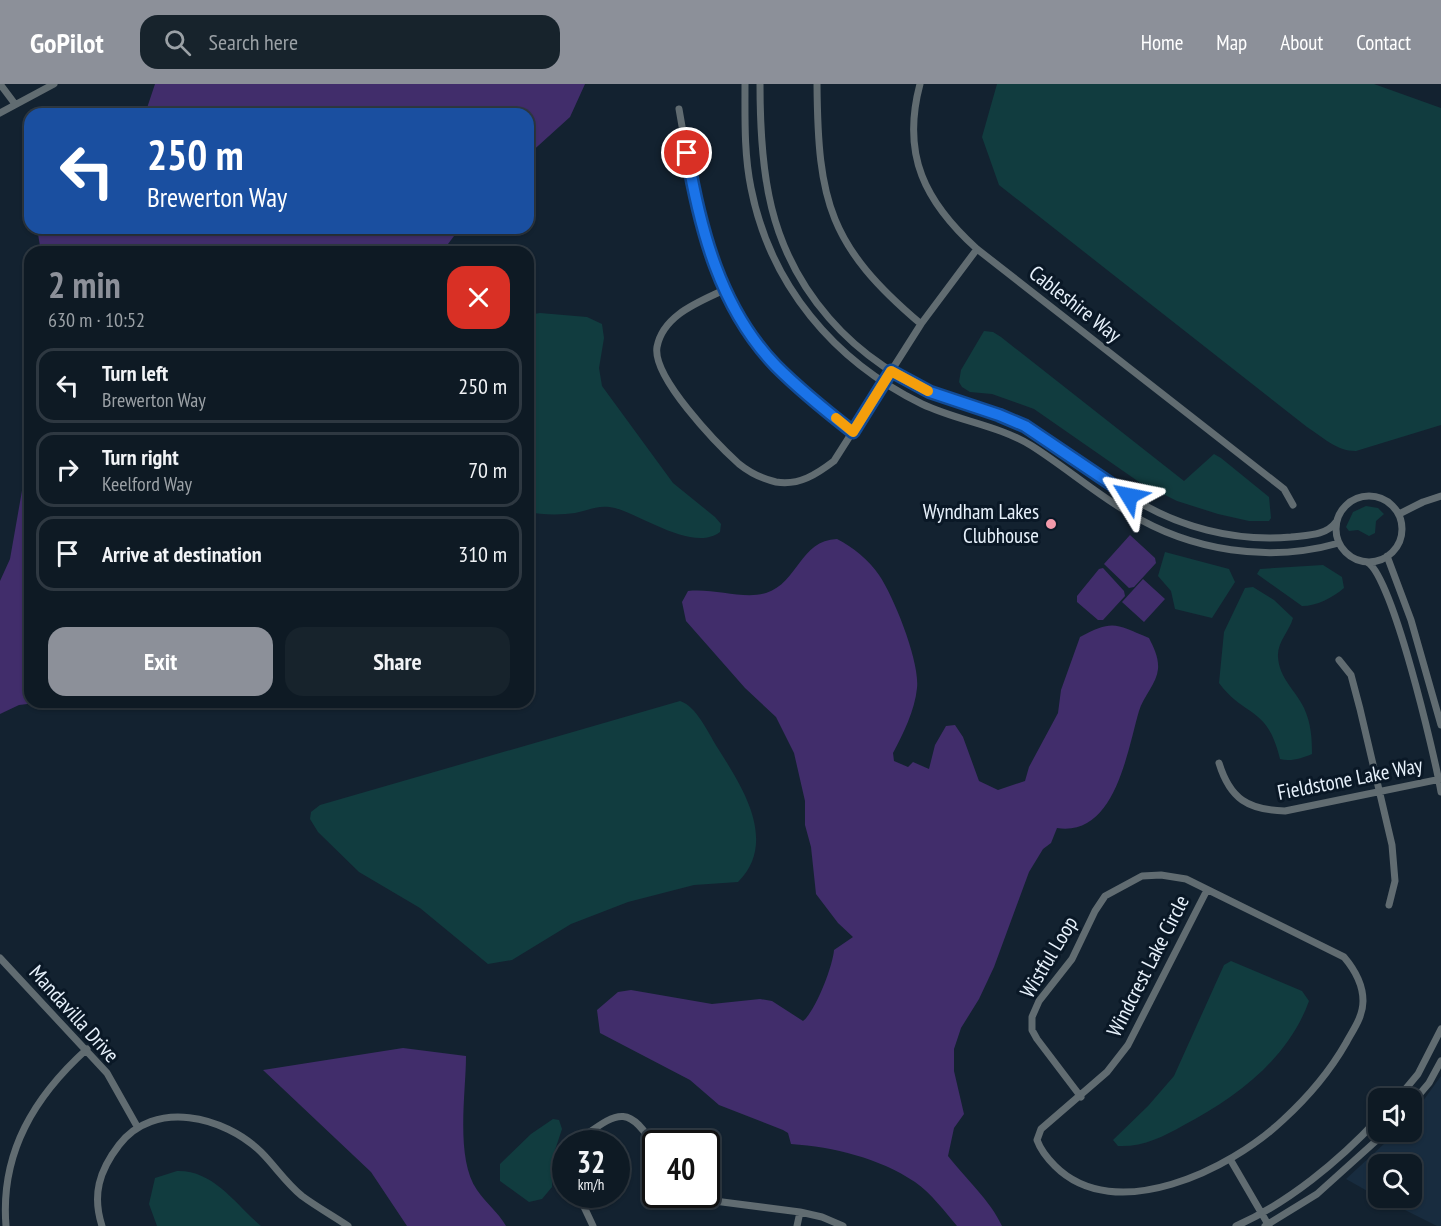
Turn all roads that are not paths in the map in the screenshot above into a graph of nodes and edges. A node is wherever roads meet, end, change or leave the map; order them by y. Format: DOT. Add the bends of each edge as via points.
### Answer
graph roads {
  1 [pos="0,84"];
  2 [pos="54,84"];
  3 [pos="745,84"];
  4 [pos="760,84"];
  5 [pos="817,84"];
  6 [pos="920,84"];
  7 [pos="15,104"];
  8 [pos="679,109"];
  9 [pos="0,114"];
  10 [pos="977,249"];
  11 [pos="724,290"];
  12 [pos="921,324"];
  13 [pos="891,371"];
  14 [pos="884,383"];
  15 [pos="853,432"];
  16 [pos="1441,496"];
  17 [pos="1138,502"];
  18 [pos="1293,505"];
  19 [pos="1130,513"];
  20 [pos="1399,514"];
  21 [pos="1336,522"];
  22 [pos="1339,543"];
  23 [pos="1387,556"];
  24 [pos="1367,562"];
  25 [pos="1339,660"];
  26 [pos="1441,725"];
  27 [pos="1220,763"];
  28 [pos="1440,779"];
  29 [pos="1380,791"];
  30 [pos="1441,792"];
  31 [pos="1207,890"];
  32 [pos="1389,905"];
  33 [pos="0,958"];
  34 [pos="1441,1029"];
  35 [pos="87,1049"];
  36 [pos="1441,1061"];
  37 [pos="1406,1088"];
  38 [pos="1422,1091"];
  39 [pos="1081,1097"];
  40 [pos="138,1128"];
  41 [pos="593,1130"];
  42 [pos="645,1130"];
  43 [pos="1368,1130"];
  44 [pos="1377,1142"];
  45 [pos="1230,1159"];
  46 [pos="720,1202"];
  47 [pos="585,1208"];
  48 [pos="800,1212"];
  49 [pos="1261,1213"];
  50 [pos="1267,1225"];
  51 [pos="6,1226"];
  52 [pos="102,1226"];
  53 [pos="348,1226"];
  54 [pos="593,1226"];
  55 [pos="797,1226"];
  56 [pos="843,1226"];
  57 [pos="1236,1226"];
  1 -- 7 [label="street"];
  2 -- 7 [label="street"];
  3 -- 14 [label="street" via="751,188 770,249 784,279 818,328 854,362"];
  4 -- 13 [label="street" via="765,185 783,243 797,272 829,318 861,350"];
  5 -- 12 [label="street" via="818,155 836,226 878,286"];
  6 -- 10 [label="street, Cableshire Way" via="913,133 921,174 942,214"];
  7 -- 9 [label="street"];
  8 -- 11 [label="street" via="694,197"];
  10 -- 12 [label="street"];
  10 -- 18 [label="street, Cableshire Way" via="1284,489"];
  11 -- 15 [label="street" via="774,364"];
  11 -- 15 [label="street" via="686,308 663,330 657,360 688,407 740,465 777,482 798,482 818,474 834,461"];
  12 -- 13 [label="street"];
  13 -- 14 [label="street"];
  13 -- 17 [label="street" via="930,392 1029,429"];
  14 -- 15 [label="street"];
  14 -- 19 [label="street" via="926,406 985,424 1024,442"];
  16 -- 20 [label="street"];
  17 -- 19 [label="street"];
  17 -- 21 [label="street" via="1185,524 1251,537 1318,533 1329,530"];
  19 -- 22 [label="street" via="1180,537 1244,551 1292,551"];
  20 -- 21 [label="street" via="1383,499 1364,496 1346,505"];
  20 -- 23 [label="street" via="1400,538"];
  21 -- 22 [label="street"];
  22 -- 24 [label="street" via="1348,555"];
  23 -- 24 [label="street"];
  23 -- 26 [label="street" via="1411,620"];
  24 -- 28 [label="street" via="1380,576 1397,624"];
  25 -- 29 [label="street" via="1351,675"];
  27 -- 29 [label="street, Fieldstone Lake Way" via="1231,792 1245,803 1268,811"];
  28 -- 29 [label="street, Fieldstone Lake Way"];
  28 -- 30 [label="street"];
  29 -- 32 [label="street" via="1395,881"];
  31 -- 39 [label="street, Windcrest Lake Circle" via="1128,1045"];
  31 -- 39 [label="street, Wistful Loop" via="1186,879 1161,875 1142,876 1121,885 1100,903 1072,958 1039,1001 1032,1017 1032,1030"];
  31 -- 45 [label="street, Windcrest Lake Circle" via="1344,957 1355,970 1364,1002 1360,1018 1339,1055 1310,1092 1283,1121"];
  33 -- 35 [label="street, Mandavilla Drive"];
  34 -- 37 [label="street"];
  35 -- 40 [label="street, Mandavilla Drive"];
  35 -- 51 [label="street" via="60,1073 26,1117 5,1190"];
  36 -- 38 [label="street"];
  39 -- 45 [label="street, Windcrest Lake Circle" via="1041,1129 1037,1140 1067,1180 1085,1190 1107,1196 1138,1196 1181,1184"];
  40 -- 52 [label="street" via="120,1143 105,1164 97,1188"];
  40 -- 53 [label="street" via="160,1118 184,1116 208,1121 260,1151 302,1195"];
  41 -- 42 [label="street" via="621,1115 632,1117"];
  43 -- 49 [label="street" via="1305,1184"];
  44 -- 50 [label="street" via="1317,1194"];
  45 -- 49 [label="street"];
  46 -- 48 [label="street"];
  47 -- 54 [label="street"];
  48 -- 55 [label="street"];
  48 -- 56 [label="street" via="822,1216"];
  49 -- 50 [label="street"];
  49 -- 57 [label="street"];
}
